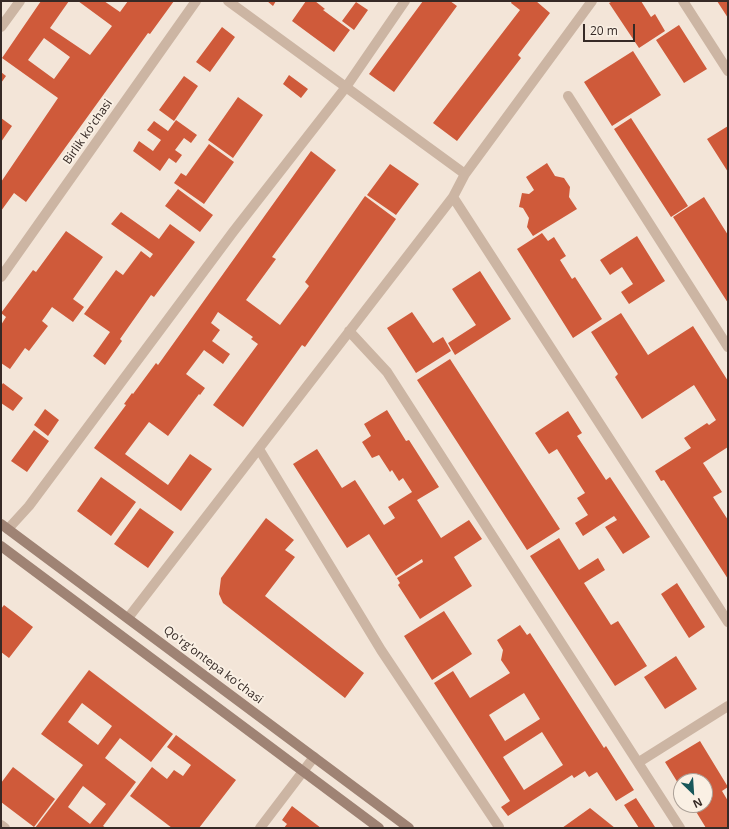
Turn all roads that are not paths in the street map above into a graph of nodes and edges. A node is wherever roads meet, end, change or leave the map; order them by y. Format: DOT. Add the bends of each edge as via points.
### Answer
graph roads {
  1 [pos="20,1"];
  2 [pos="196,1"];
  3 [pos="228,1"];
  4 [pos="405,1"];
  5 [pos="592,1"];
  6 [pos="683,1"];
  7 [pos="1,27"];
  8 [pos="728,71"];
  9 [pos="346,87"];
  10 [pos="568,96"];
  11 [pos="465,174"];
  12 [pos="453,197"];
  13 [pos="1,277"];
  14 [pos="349,331"];
  15 [pos="728,347"];
  16 [pos="259,449"];
  17 [pos="4,526"];
  18 [pos="1,546"];
  19 [pos="128,618"];
  20 [pos="728,622"];
  21 [pos="728,706"];
  22 [pos="314,757"];
  23 [pos="639,762"];
  24 [pos="303,771"];
  25 [pos="1,825"];
  26 [pos="499,827"];
  27 [pos="5,828"];
  28 [pos="260,828"];
  29 [pos="379,828"];
  30 [pos="409,828"];
  31 [pos="680,828"];
  1 -- 7 [label="street"];
  2 -- 13 [label="street, Birlik koʻchasi"];
  3 -- 9 [label="street"];
  4 -- 9 [label="street"];
  5 -- 11 [label="street"];
  6 -- 8 [label="street"];
  9 -- 11 [label="street"];
  9 -- 17 [label="street" via="233,232 29,506"];
  10 -- 15 [label="street"];
  11 -- 12 [label="street"];
  12 -- 14 [label="street"];
  12 -- 20 [label="street"];
  14 -- 16 [label="street"];
  14 -- 23 [label="street" via="387,372"];
  16 -- 19 [label="street"];
  16 -- 26 [label="street" via="381,650"];
  17 -- 19 [label="main road, Qoʻrgʻontepa koʻchasi"];
  18 -- 24 [label="main road"];
  19 -- 22 [label="main road, Qoʻrgʻontepa koʻchasi"];
  21 -- 23 [label="street"];
  22 -- 24 [label="street"];
  22 -- 30 [label="main road, Qoʻrgʻontepa koʻchasi"];
  23 -- 31 [label="street"];
  24 -- 28 [label="street"];
  24 -- 29 [label="main road"];
  25 -- 27 [label="street"];
}
